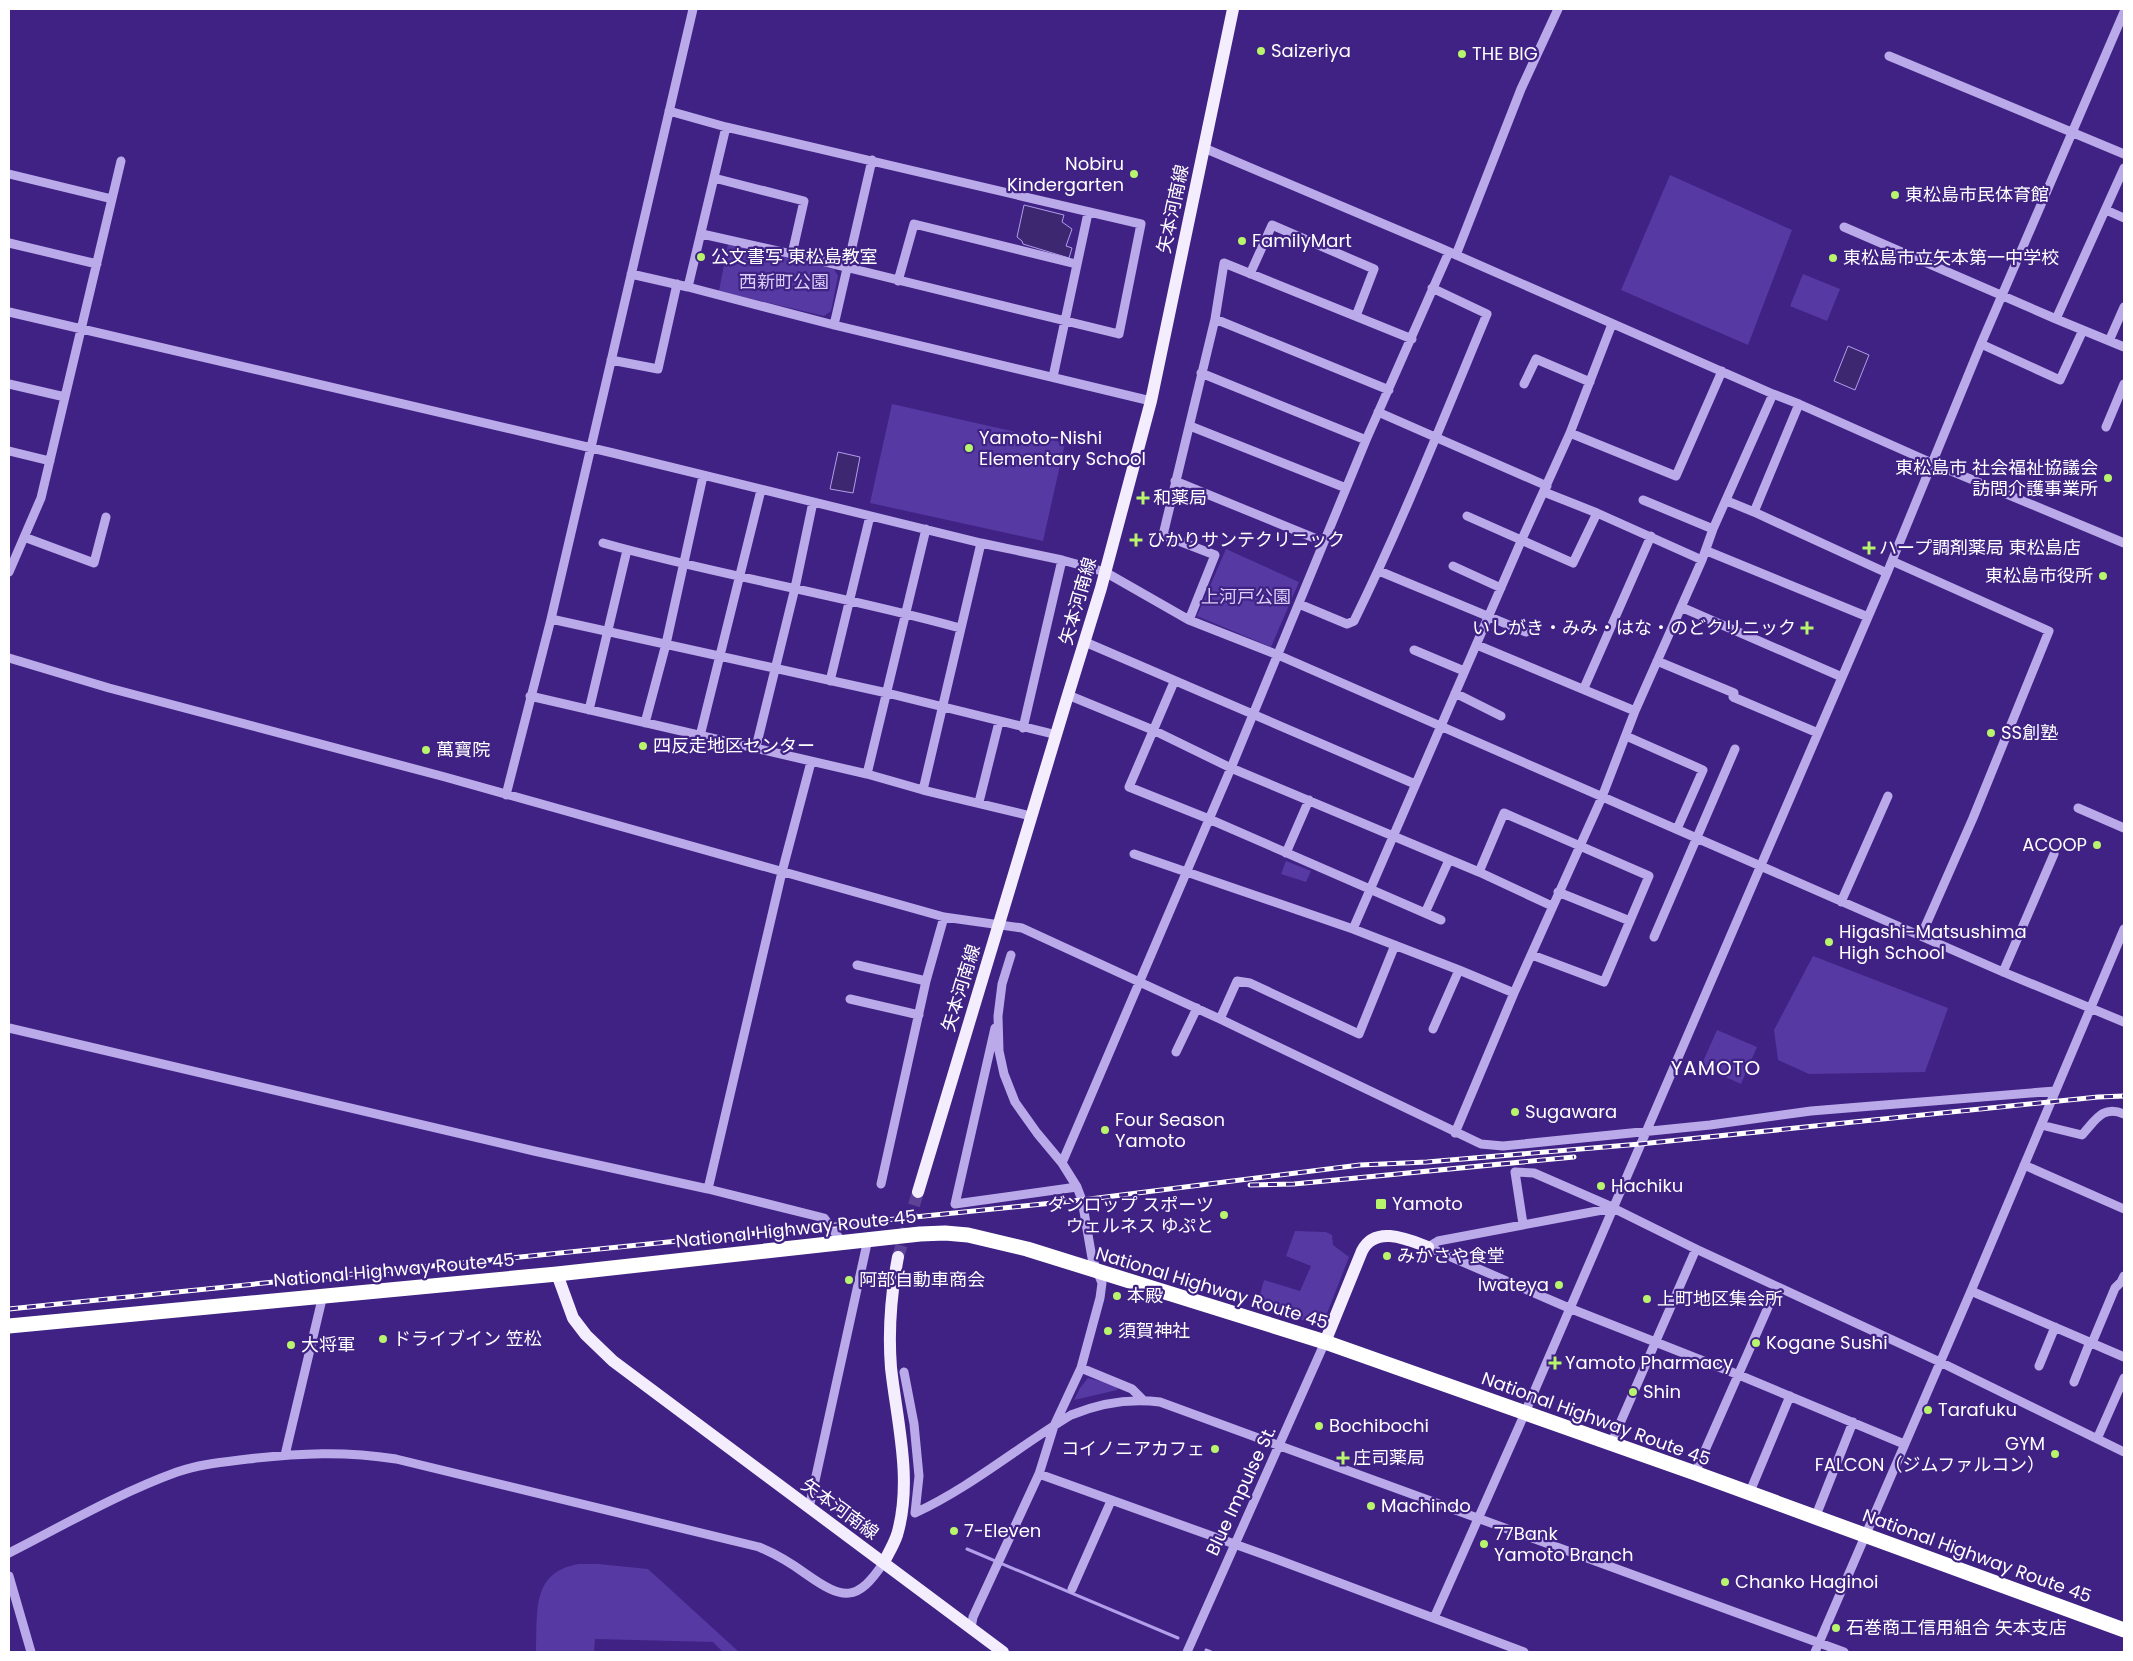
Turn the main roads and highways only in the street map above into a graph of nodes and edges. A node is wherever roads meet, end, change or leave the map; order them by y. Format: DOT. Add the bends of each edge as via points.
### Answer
graph roads {
  1 [pos="1234,9"];
  2 [pos="918,1192"];
  3 [pos="1428,1247"];
  4 [pos="898,1257"];
  5 [pos="557,1274"];
  6 [pos="9,1326"];
  7 [pos="1325,1342"];
  8 [pos="884,1562"];
  9 [pos="2124,1630"];
  10 [pos="1003,1652"];
  1 -- 2 [label="main road, 矢本河南線" via="1151,401 1085,642"];
  3 -- 7 [label="main road" via="1407,1238 1390,1236 1368,1241"];
  4 -- 8 [label="main road, 矢本河南線" via="889,1338 904,1484 897,1535"];
  5 -- 6 [label="highway, National Highway Route 45"];
  5 -- 7 [label="highway, National Highway Route 45" via="945,1232 1027,1249"];
  5 -- 8 [label="main road, 矢本河南線" via="573,1318 613,1361"];
  7 -- 9 [label="highway, National Highway Route 45"];
  8 -- 10 [label="main road"];
}
